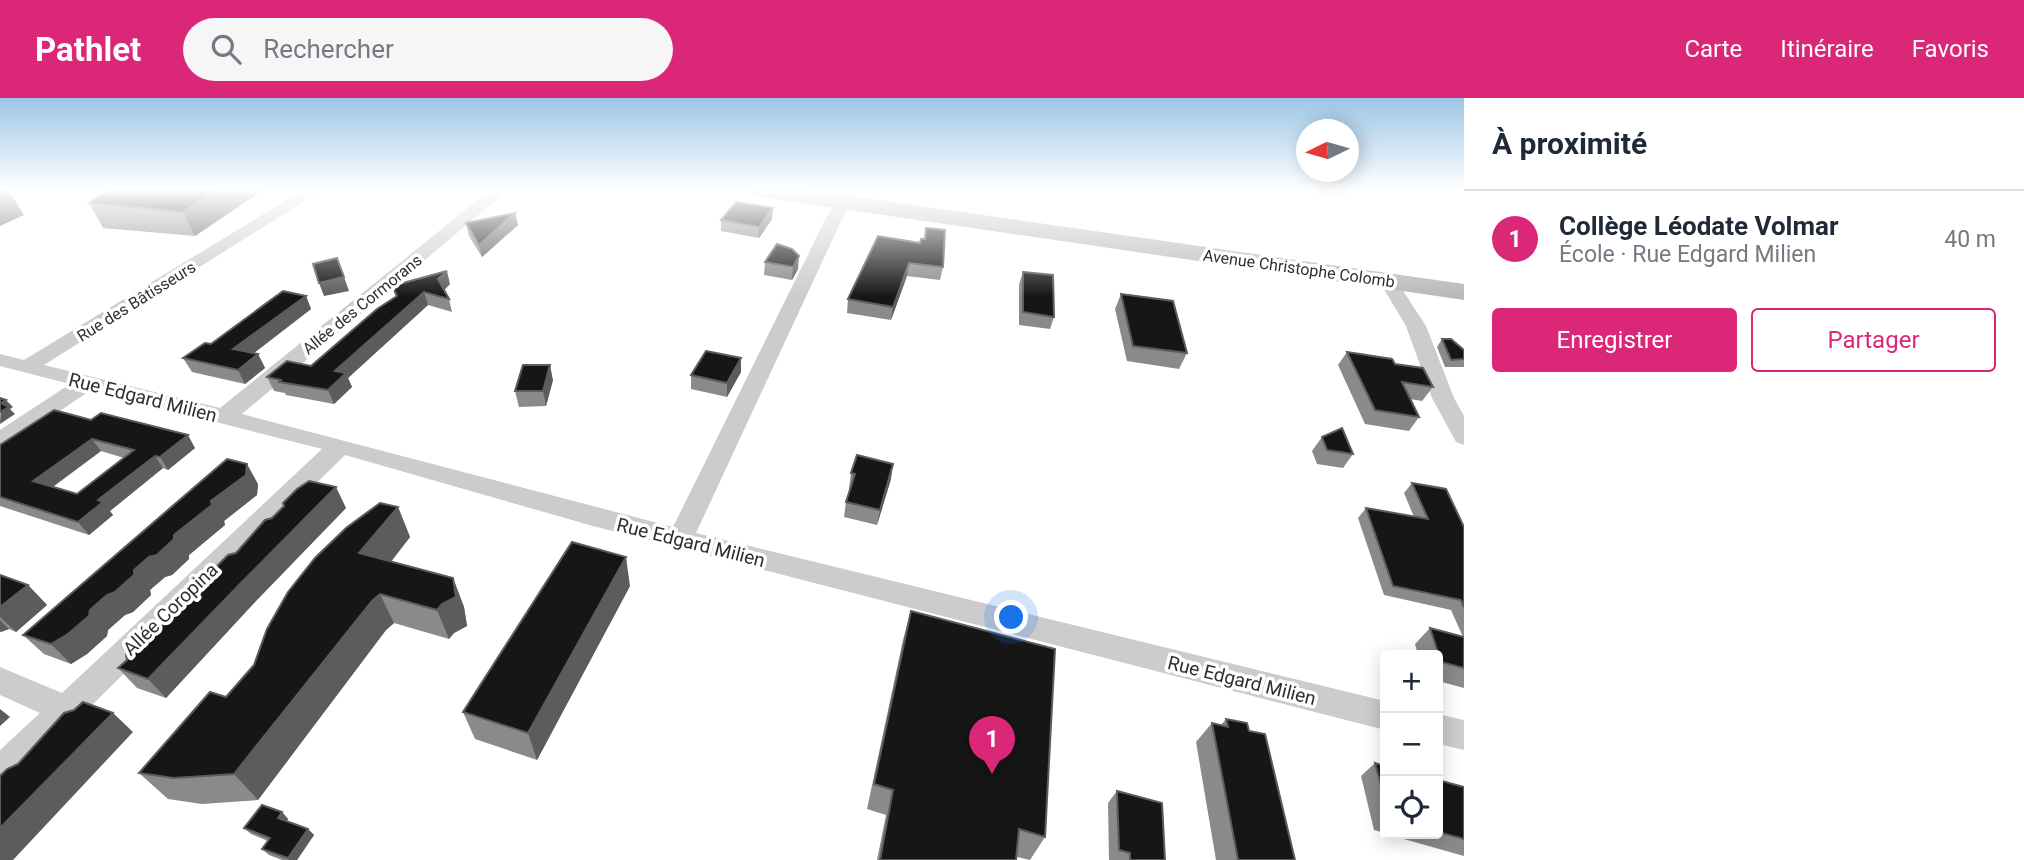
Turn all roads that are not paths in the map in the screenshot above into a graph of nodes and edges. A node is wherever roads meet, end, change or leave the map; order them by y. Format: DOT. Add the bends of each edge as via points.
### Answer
graph roads {
  1 [pos="256,226"];
  2 [pos="457,226"];
  3 [pos="831,226"];
  4 [pos="1005,226"];
  5 [pos="1388,281"];
  6 [pos="1464,292"];
  7 [pos="0,360"];
  8 [pos="28,366"];
  9 [pos="87,383"];
  10 [pos="224,417"];
  11 [pos="1464,437"];
  12 [pos="0,440"];
  13 [pos="340,446"];
  14 [pos="680,540"];
  15 [pos="0,681"];
  16 [pos="65,709"];
  17 [pos="1380,715"];
  18 [pos="1443,730"];
  19 [pos="1464,735"];
  20 [pos="0,774"];
  1 -- 8 [label="street, Rue des Bâtisseurs"];
  2 -- 10 [label="street, Allée des Cormorans"];
  3 -- 14 [label="street"];
  4 -- 5 [label="street, Avenue Christophe Colomb"];
  5 -- 6 [label="street, Avenue Christophe Colomb"];
  5 -- 11 [label="street" via="1416,326 1443,398"];
  7 -- 8 [label="street, Rue Edgard Milien"];
  8 -- 9 [label="street, Rue Edgard Milien"];
  9 -- 10 [label="street, Rue Edgard Milien"];
  9 -- 12 [label="street"];
  10 -- 13 [label="street, Rue Edgard Milien"];
  13 -- 14 [label="street, Rue Edgard Milien"];
  13 -- 16 [label="street, Allée Coropina"];
  14 -- 17 [label="street, Rue Edgard Milien"];
  15 -- 16 [label="street"];
  16 -- 20 [label="street, Allée Coropina"];
  18 -- 19 [label="street"];
}
